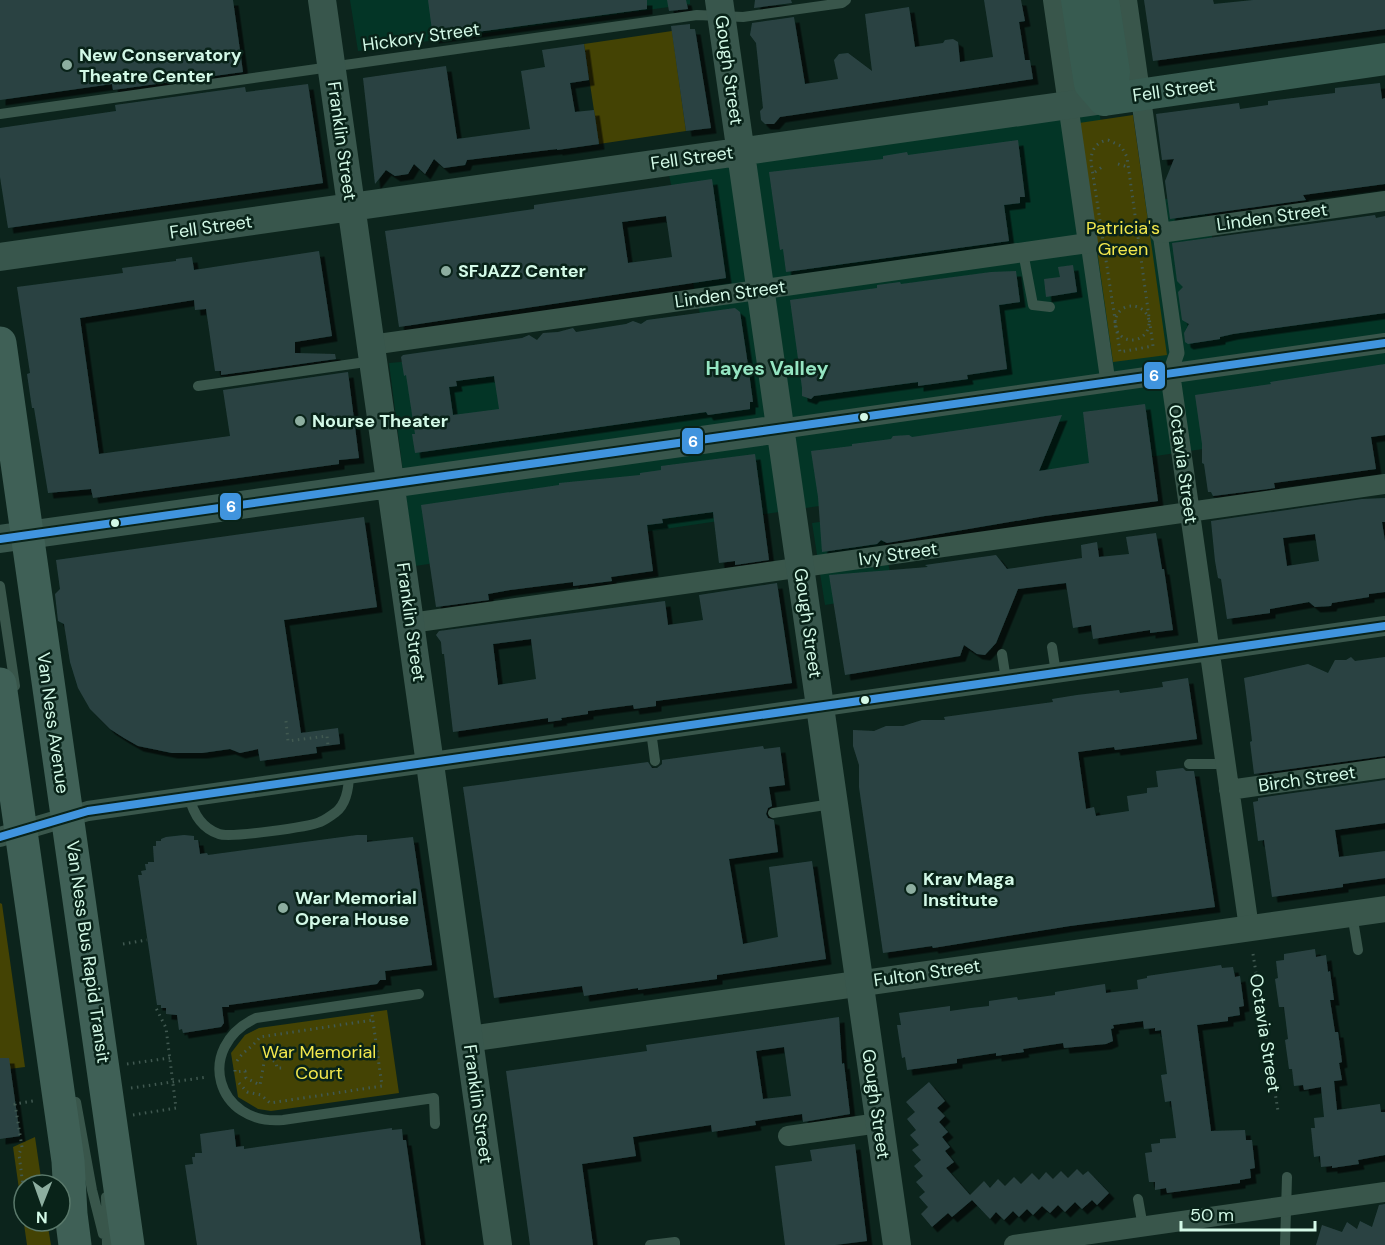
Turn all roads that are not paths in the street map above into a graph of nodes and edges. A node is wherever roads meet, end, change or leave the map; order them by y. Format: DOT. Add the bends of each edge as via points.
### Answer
graph roads {
  1 [pos="322,0"];
  2 [pos="846,0"];
  3 [pos="1053,0"];
  4 [pos="1077,0"];
  5 [pos="1103,0"];
  6 [pos="1127,0"];
  7 [pos="720,8"];
  8 [pos="1385,60"];
  9 [pos="332,66"];
  10 [pos="1140,94"];
  11 [pos="1104,100"];
  12 [pos="1068,105"];
  13 [pos="0,114"];
  14 [pos="741,151"];
  15 [pos="1385,201"];
  16 [pos="352,207"];
  17 [pos="1160,233"];
  18 [pos="1098,242"];
  19 [pos="1023,252"];
  20 [pos="0,257"];
  21 [pos="761,290"];
  22 [pos="1050,307"];
  23 [pos="0,343"];
  24 [pos="1385,343"];
  25 [pos="373,353"];
  26 [pos="1170,373"];
  27 [pos="1108,382"];
  28 [pos="198,386"];
  29 [pos="780,429"];
  30 [pos="391,483"];
  31 [pos="1385,484"];
  32 [pos="1190,512"];
  33 [pos="13,537"];
  34 [pos="800,568"];
  35 [pos="0,586"];
  36 [pos="411,623"];
  37 [pos="1385,626"];
  38 [pos="1052,646"];
  39 [pos="1209,651"];
  40 [pos="1002,654"];
  41 [pos="1056,673"];
  42 [pos="1005,680"];
  43 [pos="8,688"];
  44 [pos="820,706"];
  45 [pos="651,730"];
  46 [pos="655,761"];
  47 [pos="430,762"];
  48 [pos="1189,764"];
  49 [pos="1225,764"];
  50 [pos="1385,768"];
  51 [pos="349,773"];
  52 [pos="1229,790"];
  53 [pos="189,796"];
  54 [pos="833,804"];
  55 [pos="773,813"];
  56 [pos="39,825"];
  57 [pos="1385,909"];
  58 [pos="1352,914"];
  59 [pos="1249,928"];
  60 [pos="1358,950"];
  61 [pos="859,983"];
  62 [pos="419,994"];
  63 [pos="469,1039"];
  64 [pos="74,1092"];
  65 [pos="879,1123"];
  66 [pos="435,1124"];
  67 [pos="788,1136"];
  68 [pos="1287,1177"];
  69 [pos="104,1182"];
  70 [pos="1385,1192"];
  71 [pos="1138,1199"];
  72 [pos="1286,1206"];
  73 [pos="1143,1227"];
  74 [pos="75,1245"];
  75 [pos="106,1245"];
  76 [pos="128,1245"];
  77 [pos="498,1245"];
  78 [pos="650,1245"];
  79 [pos="675,1245"];
  80 [pos="897,1245"];
  81 [pos="1016,1245"];
  82 [pos="1285,1245"];
  1 -- 9 [label="main road, Franklin Street"];
  2 -- 7 [label="lane, Hickory Street" via="756,16"];
  3 -- 12 [label="street"];
  4 -- 11 [label="main road" via="1090,84"];
  5 -- 11 [label="main road" via="1114,72"];
  6 -- 10 [label="street, Octavia Street"];
  7 -- 9 [label="lane, Hickory Street" via="697,15"];
  7 -- 14 [label="main road, Gough Street"];
  8 -- 10 [label="main road, Fell Street"];
  9 -- 13 [label="lane, Hickory Street"];
  9 -- 16 [label="main road, Franklin Street"];
  10 -- 11 [label="main road, Fell Street"];
  10 -- 17 [label="street, Octavia Street"];
  11 -- 12 [label="main road, Fell Street"];
  12 -- 14 [label="main road, Fell Street"];
  12 -- 18 [label="street"];
  14 -- 16 [label="main road, Fell Street"];
  14 -- 21 [label="main road, Gough Street"];
  15 -- 17 [label="street, Linden Street"];
  16 -- 20 [label="main road, Fell Street"];
  16 -- 25 [label="main road, Franklin Street"];
  17 -- 26 [label="street, Octavia Street" via="1177,353"];
  18 -- 19 [label="street, Linden Street"];
  18 -- 27 [label="street"];
  19 -- 21 [label="street, Linden Street"];
  19 -- 22 [label="lane" via="1033,305"];
  21 -- 25 [label="street, Linden Street"];
  21 -- 29 [label="main road, Gough Street"];
  23 -- 33 [label="highway, Van Ness Avenue"];
  24 -- 26 [label="street"];
  25 -- 28 [label="lane"];
  25 -- 30 [label="main road, Franklin Street"];
  26 -- 27 [label="street"];
  26 -- 32 [label="street, Octavia Street"];
  27 -- 29 [label="street"];
  29 -- 30 [label="main road"];
  29 -- 34 [label="main road, Gough Street"];
  30 -- 33 [label="main road"];
  30 -- 36 [label="main road, Franklin Street"];
  31 -- 32 [label="street, Ivy Street"];
  32 -- 34 [label="street, Ivy Street"];
  32 -- 39 [label="street, Octavia Street"];
  33 -- 56 [label="highway, Van Ness Avenue"];
  34 -- 36 [label="street, Ivy Street"];
  34 -- 44 [label="main road, Gough Street"];
  35 -- 43 [label="lane"];
  36 -- 47 [label="main road, Franklin Street"];
  37 -- 39 [label="street"];
  38 -- 41 [label="lane"];
  39 -- 41 [label="street"];
  39 -- 49 [label="street, Octavia Street"];
  40 -- 42 [label="lane"];
  41 -- 42 [label="street"];
  42 -- 44 [label="street"];
  43 -- 56 [label="highway, Van Ness Avenue"];
  44 -- 45 [label="street"];
  44 -- 54 [label="main road, Gough Street"];
  45 -- 46 [label="lane"];
  45 -- 47 [label="street"];
  47 -- 51 [label="street"];
  47 -- 63 [label="main road, Franklin Street"];
  48 -- 49 [label="lane"];
  49 -- 52 [label="street, Octavia Street"];
  50 -- 52 [label="street, Birch Street"];
  51 -- 53 [label="street"];
  51 -- 53 [label="lane" via="345,800 319,823 220,835 203,825"];
  52 -- 59 [label="street, Octavia Street"];
  53 -- 56 [label="street" via="88,811"];
  54 -- 55 [label="lane"];
  54 -- 61 [label="main road, Gough Street"];
  56 -- 74 [label="highway, Van Ness Avenue"];
  56 -- 76 [label="highway, Van Ness Avenue"];
  57 -- 58 [label="street, Fulton Street"];
  58 -- 59 [label="street, Fulton Street"];
  58 -- 60 [label="lane"];
  59 -- 61 [label="street, Fulton Street"];
  61 -- 63 [label="street, Fulton Street"];
  61 -- 65 [label="main road, Gough Street"];
  62 -- 66 [label="lane" via="256,1017 233,1031 221,1054 219,1075 236,1106 258,1119 270,1121 434,1098"];
  63 -- 77 [label="main road, Franklin Street"];
  64 -- 75 [label="lane"];
  65 -- 67 [label="street"];
  65 -- 80 [label="main road, Gough Street"];
  68 -- 72 [label="lane"];
  69 -- 75 [label="lane"];
  70 -- 72 [label="street"];
  71 -- 73 [label="lane"];
  72 -- 73 [label="street"];
  72 -- 82 [label="lane"];
  73 -- 81 [label="street"];
  78 -- 79 [label="lane"];
}
